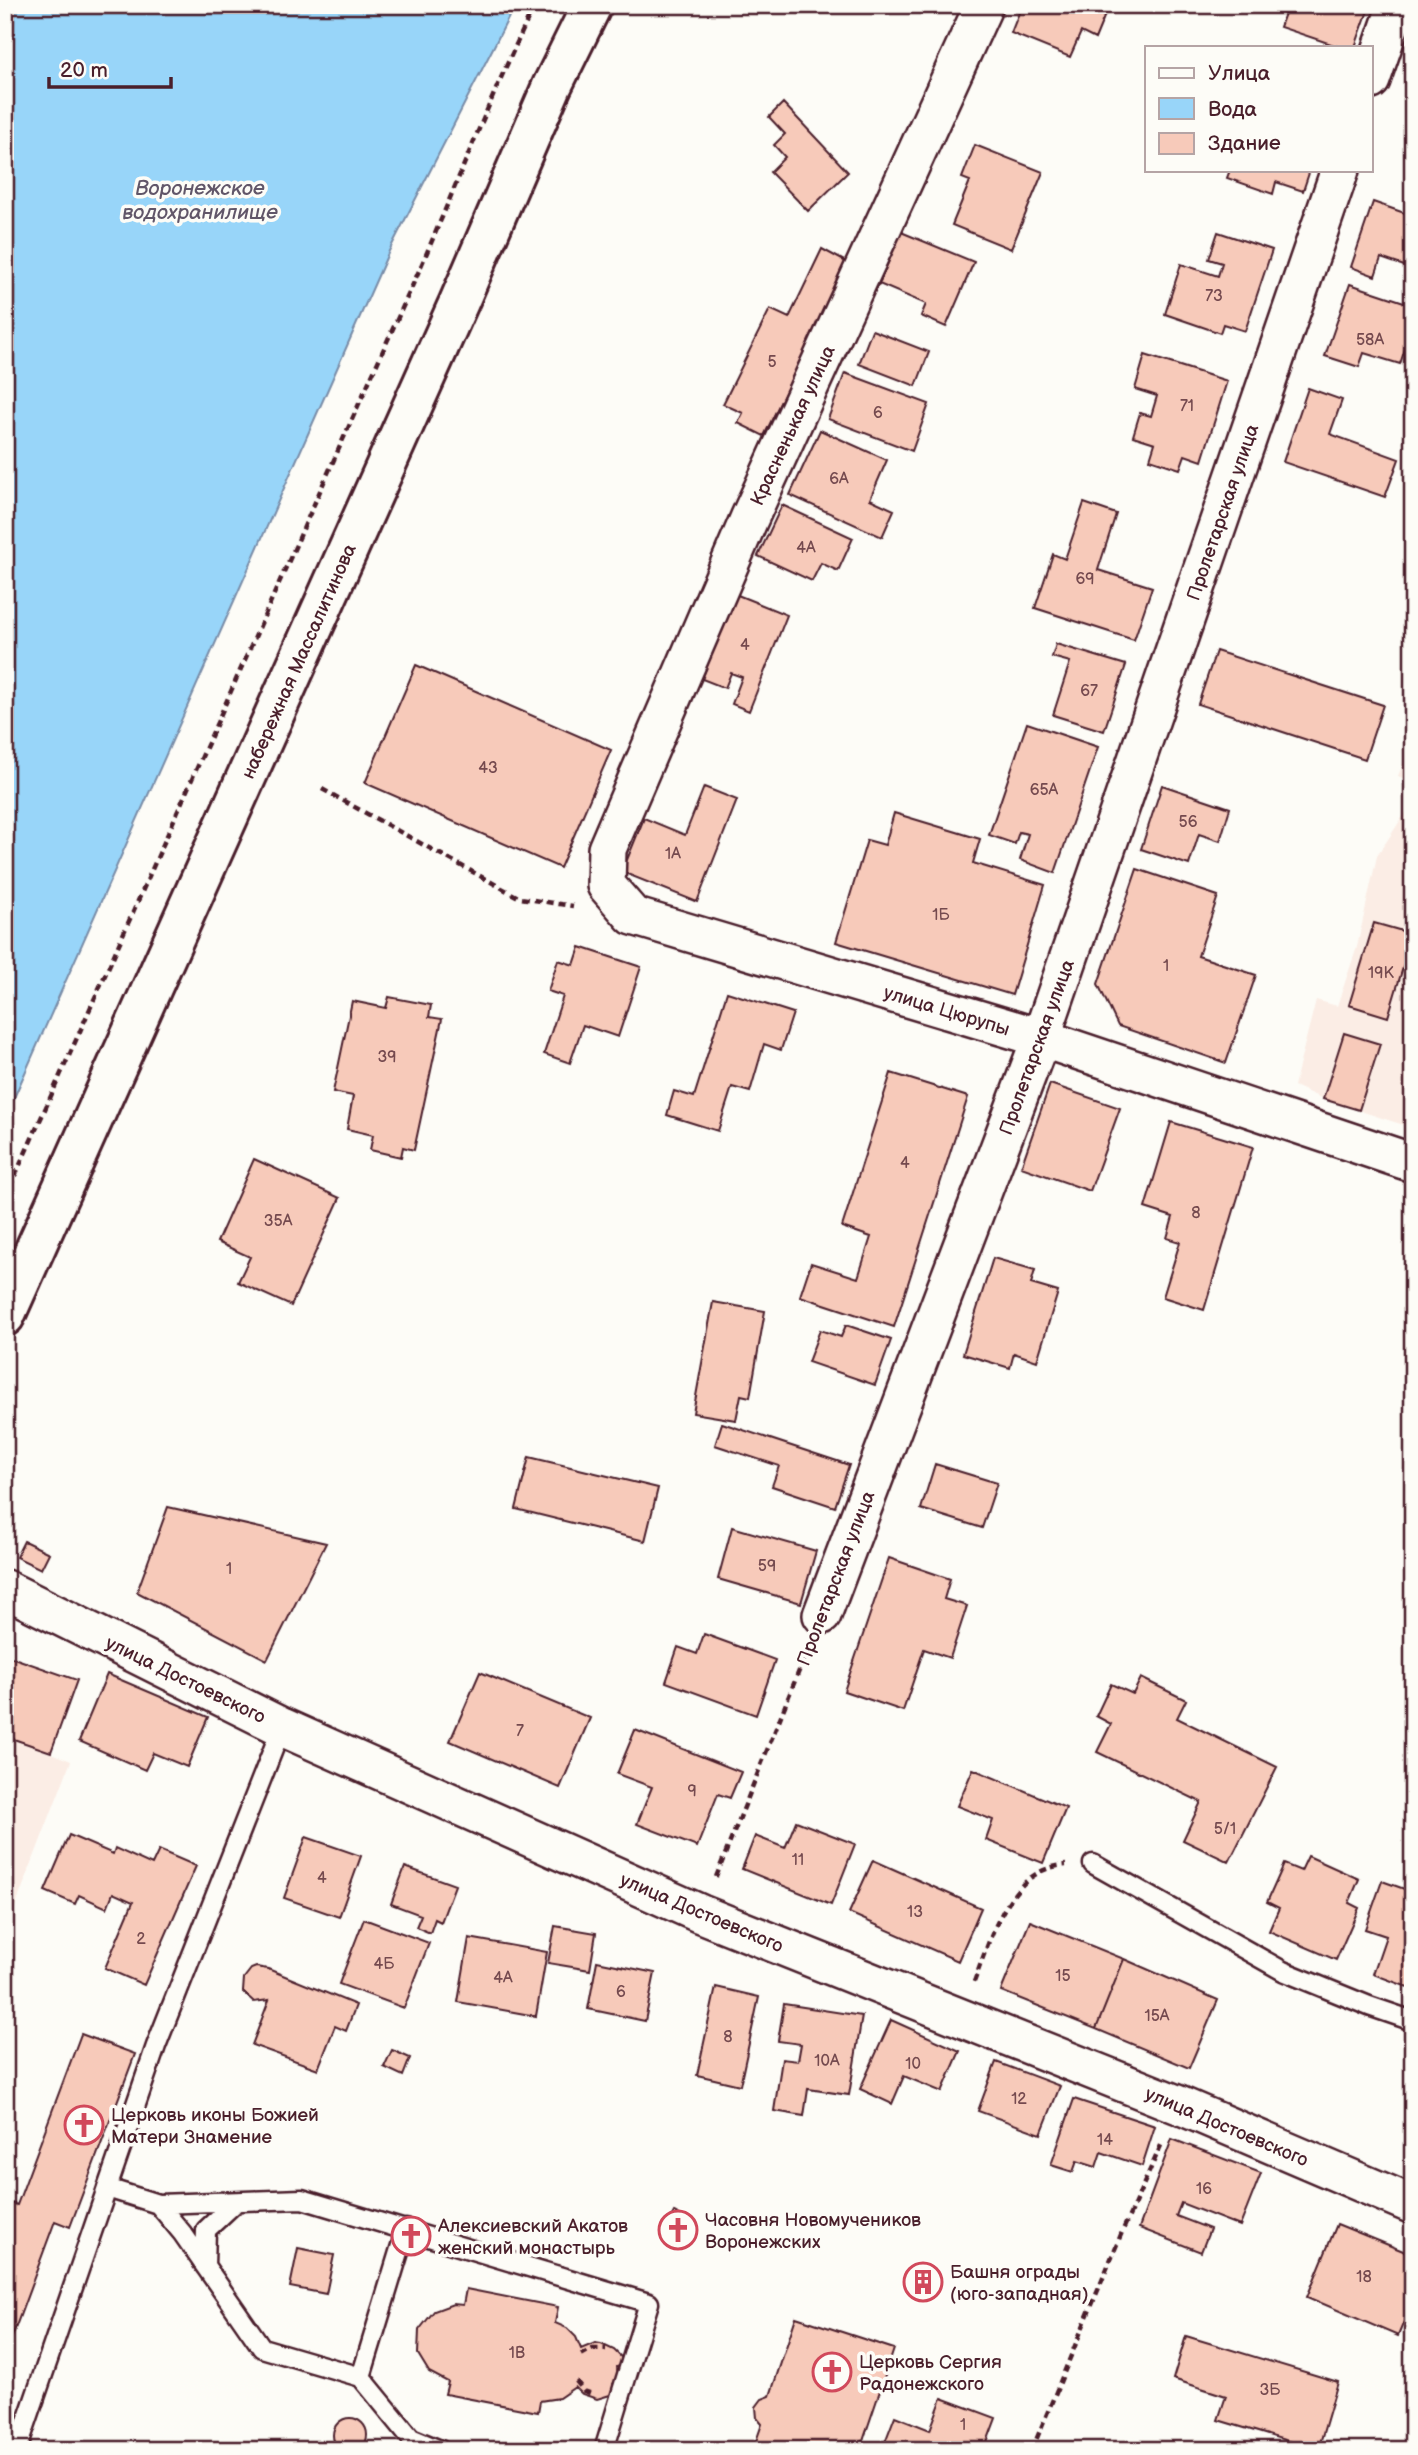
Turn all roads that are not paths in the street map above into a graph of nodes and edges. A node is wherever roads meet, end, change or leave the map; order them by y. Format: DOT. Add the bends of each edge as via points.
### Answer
graph roads {
  1 [pos="592,5"];
  2 [pos="984,5"];
  3 [pos="1396,5"];
  4 [pos="1372,77"];
  5 [pos="1339,172"];
  6 [pos="633,916"];
  7 [pos="1041,1038"];
  8 [pos="1413,1163"];
  9 [pos="5,1316"];
  10 [pos="5,1589"];
  11 [pos="822,1615"];
  12 [pos="282,1727"];
  13 [pos="1093,1864"];
  14 [pos="1413,2021"];
  15 [pos="107,2188"];
  16 [pos="236,2203"];
  17 [pos="158,2204"];
  18 [pos="1413,2205"];
  19 [pos="406,2229"];
  20 [pos="205,2266"];
  21 [pos="361,2377"];
  22 [pos="17,2450"];
  23 [pos="440,2450"];
  24 [pos="604,2450"];
  1 -- 9 [label="main road, набережная Массалитинова"];
  2 -- 6 [label="street, Красненькая улица" via="749,519 607,849 606,885"];
  3 -- 4 [label="street"];
  5 -- 7 [label="street, Пролетарская улица"];
  6 -- 7 [label="street, улица Цюрупы"];
  7 -- 8 [label="street, улица Цюрупы"];
  7 -- 11 [label="street, Пролетарская улица"];
  10 -- 12 [label="street, улица Достоевского"];
  12 -- 15 [label="lane" via="156,2046"];
  12 -- 18 [label="street, улица Достоевского" via="701,1914 1179,2105"];
  13 -- 14 [label="lane" via="1283,1971"];
  15 -- 17 [label="lane"];
  15 -- 22 [label="lane"];
  16 -- 17 [label="lane"];
  16 -- 19 [label="lane" via="302,2199"];
  16 -- 20 [label="lane" via="206,2230"];
  17 -- 20 [label="lane"];
  19 -- 21 [label="lane"];
  19 -- 24 [label="lane" via="649,2303"];
  20 -- 21 [label="lane" via="262,2348"];
  21 -- 23 [label="lane" via="411,2438"];
}
